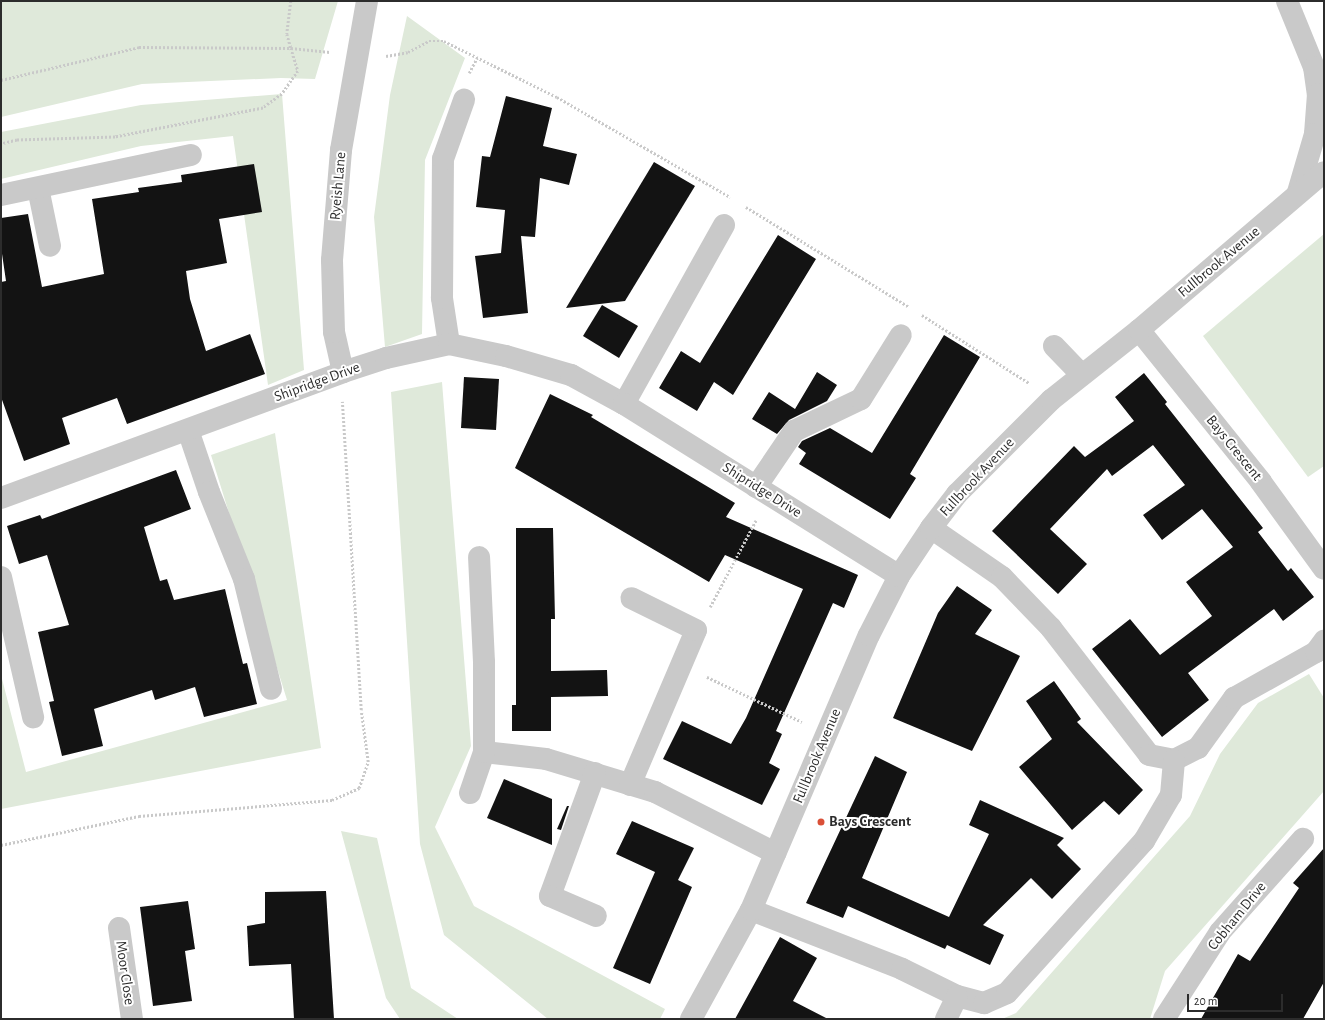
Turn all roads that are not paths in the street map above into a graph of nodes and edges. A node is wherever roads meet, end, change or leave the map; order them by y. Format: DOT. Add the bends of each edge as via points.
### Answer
graph roads {
  1 [pos="367,1"];
  2 [pos="1287,1"];
  3 [pos="464,100"];
  4 [pos="191,155"];
  5 [pos="1324,172"];
  6 [pos="38,188"];
  7 [pos="1298,192"];
  8 [pos="1,195"];
  9 [pos="724,225"];
  10 [pos="50,246"];
  11 [pos="1139,330"];
  12 [pos="901,335"];
  13 [pos="449,344"];
  14 [pos="1054,346"];
  15 [pos="343,372"];
  16 [pos="1082,375"];
  17 [pos="624,404"];
  18 [pos="188,430"];
  19 [pos="762,491"];
  20 [pos="1,498"];
  21 [pos="931,528"];
  22 [pos="479,557"];
  23 [pos="1324,569"];
  24 [pos="899,576"];
  25 [pos="1,577"];
  26 [pos="631,598"];
  27 [pos="1324,641"];
  28 [pos="271,689"];
  29 [pos="33,717"];
  30 [pos="484,752"];
  31 [pos="1174,760"];
  32 [pos="595,774"];
  33 [pos="630,785"];
  34 [pos="470,793"];
  35 [pos="1303,839"];
  36 [pos="775,853"];
  37 [pos="751,910"];
  38 [pos="596,916"];
  39 [pos="119,928"];
  40 [pos="957,996"];
  41 [pos="132,1019"];
  42 [pos="690,1019"];
  43 [pos="946,1019"];
  44 [pos="1164,1019"];
  1 -- 15 [label="street, Ryeish Lane" via="341,150 332,260 334,332"];
  2 -- 7 [label="street" via="1314,67 1318,94 1315,134"];
  3 -- 13 [label="street" via="443,159 442,298"];
  4 -- 6 [label="street"];
  5 -- 7 [label="street, Fullbrook Avenue"];
  6 -- 8 [label="street"];
  6 -- 10 [label="street"];
  7 -- 11 [label="street, Fullbrook Avenue"];
  9 -- 17 [label="street"];
  11 -- 16 [label="street, Fullbrook Avenue"];
  11 -- 23 [label="street, Bays Crescent" via="1260,482"];
  12 -- 19 [label="street" via="861,400 794,431"];
  13 -- 15 [label="street, Shipridge Drive" via="386,358"];
  13 -- 17 [label="street, Shipridge Drive" via="506,356 571,376"];
  14 -- 16 [label="street"];
  15 -- 18 [label="street, Shipridge Drive"];
  16 -- 21 [label="street, Fullbrook Avenue" via="1051,400 957,494"];
  17 -- 19 [label="street, Shipridge Drive"];
  18 -- 20 [label="street, Shipridge Drive"];
  18 -- 28 [label="street" via="209,492 244,579"];
  19 -- 24 [label="street, Shipridge Drive"];
  21 -- 24 [label="street, Fullbrook Avenue"];
  21 -- 31 [label="street" via="1002,577 1051,628 1149,755"];
  22 -- 30 [label="street" via="484,662"];
  24 -- 36 [label="street, Fullbrook Avenue" via="869,635"];
  25 -- 29 [label="street"];
  26 -- 33 [label="street" via="696,630"];
  27 -- 31 [label="street" via="1316,652 1234,698 1198,748"];
  30 -- 32 [label="street" via="546,758"];
  30 -- 34 [label="street"];
  31 -- 40 [label="street" via="1171,795 1144,841 1007,993 984,1004"];
  32 -- 33 [label="street"];
  32 -- 38 [label="street" via="550,896"];
  33 -- 36 [label="street" via="655,792"];
  35 -- 44 [label="street, Cobham Drive" via="1220,932"];
  36 -- 37 [label="street, Fullbrook Avenue"];
  37 -- 40 [label="street" via="902,969"];
  37 -- 42 [label="street, Fullbrook Avenue"];
  39 -- 41 [label="street, Moor Close"];
  40 -- 43 [label="street"];
}
